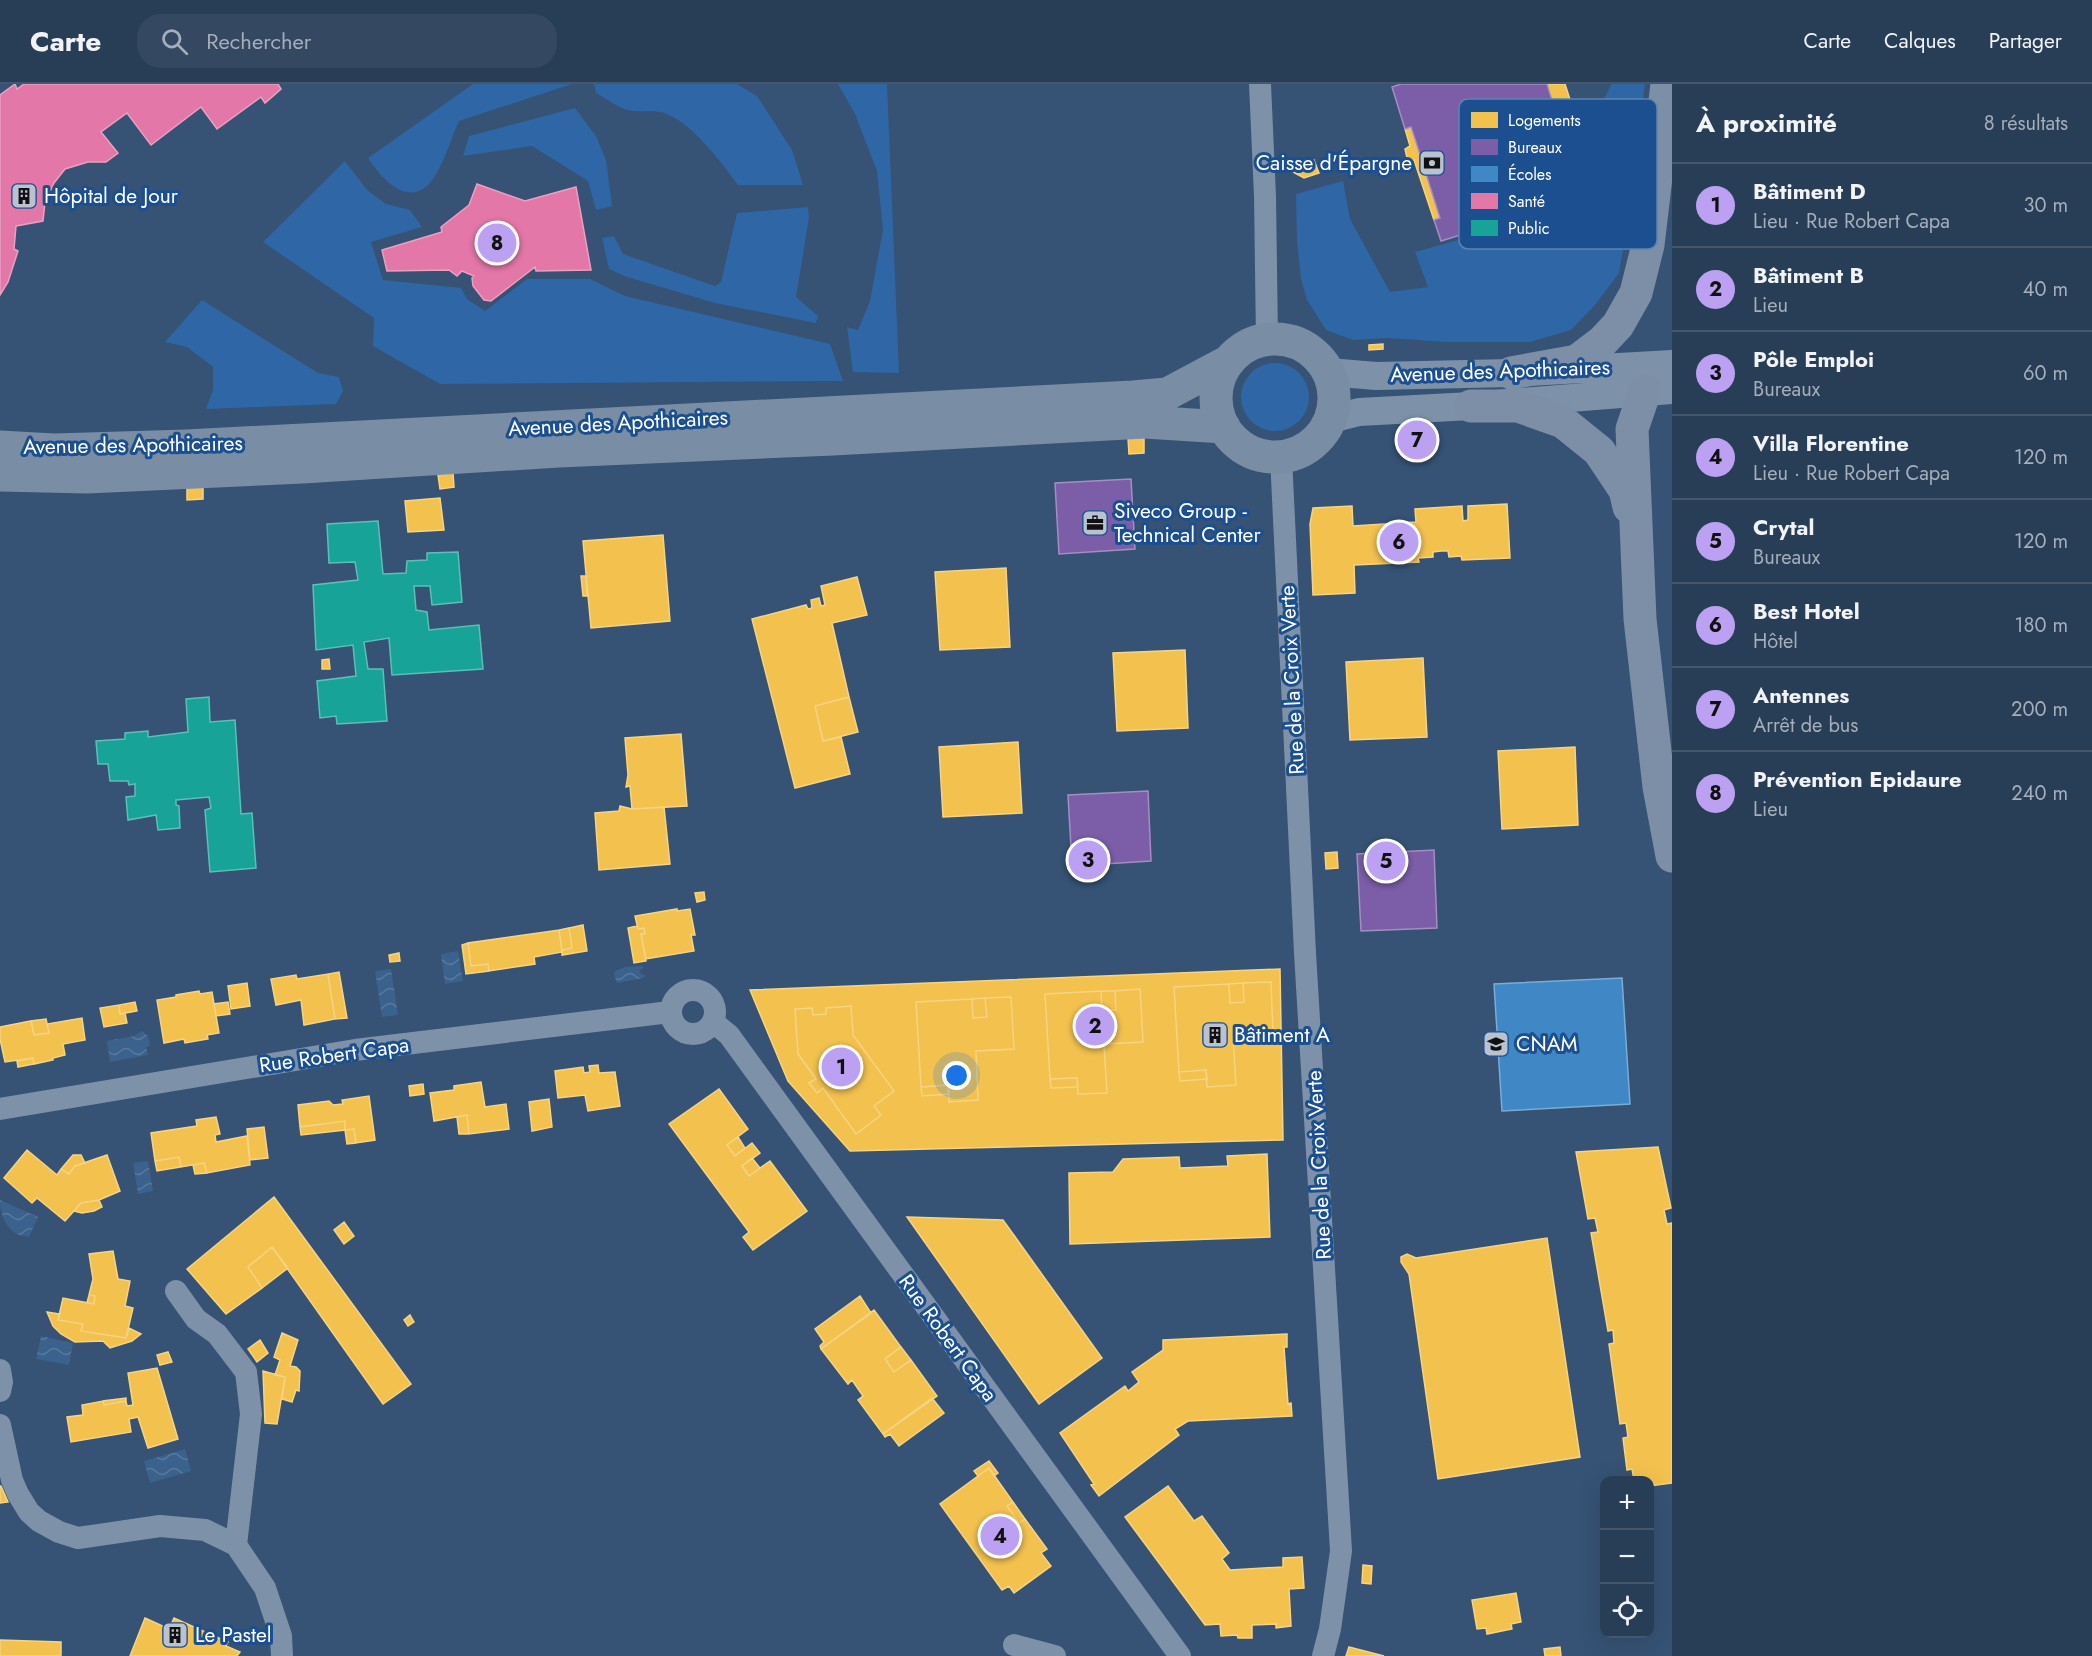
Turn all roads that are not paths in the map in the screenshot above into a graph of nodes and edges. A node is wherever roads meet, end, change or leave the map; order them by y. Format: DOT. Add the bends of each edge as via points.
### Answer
graph roads {
  1 [pos="1260,84"];
  2 [pos="1667,84"];
  3 [pos="1657,169"];
  4 [pos="1647,249"];
  5 [pos="1268,340"];
  6 [pos="1229,361"];
  7 [pos="1672,364"];
  8 [pos="1328,372"];
  9 [pos="1511,373"];
  10 [pos="1663,386"];
  11 [pos="1471,406"];
  12 [pos="1330,419"];
  13 [pos="1224,427"];
  14 [pos="0,447"];
  15 [pos="1281,457"];
  16 [pos="0,475"];
  17 [pos="1636,536"];
  18 [pos="1672,856"];
  19 [pos="670,1012"];
  20 [pos="713,1022"];
  21 [pos="0,1108"];
  22 [pos="176,1291"];
  23 [pos="0,1370"];
  24 [pos="0,1391"];
  25 [pos="0,1425"];
  26 [pos="236,1545"];
  27 [pos="1014,1645"];
  28 [pos="282,1656"];
  29 [pos="1055,1656"];
  30 [pos="1180,1656"];
  31 [pos="1323,1656"];
  1 -- 5 [label="street"];
  2 -- 3 [label="main road"];
  4 -- 9 [label="main road" via="1636,293 1618,325 1602,342 1576,361"];
  5 -- 6 [label="main road, Avenue des Apothicaires" via="1253,343"];
  5 -- 8 [label="main road, Avenue des Apothicaires" via="1296,343 1309,350"];
  6 -- 13 [label="main road, Avenue des Apothicaires" via="1216,393"];
  6 -- 14 [label="main road, Avenue des Apothicaires" via="1167,394 1132,397 186,446 54,450"];
  7 -- 9 [label="street, Avenue des Apothicaires"];
  8 -- 9 [label="street, Avenue des Apothicaires" via="1376,376"];
  8 -- 12 [label="main road" via="1334,387"];
  10 -- 11 [label="street, Avenue des Apothicaires"];
  10 -- 17 [label="main road" via="1632,429"];
  11 -- 12 [label="street, Avenue des Apothicaires" via="1359,412"];
  11 -- 17 [label="main road" via="1518,406 1563,422 1599,451 1625,490"];
  12 -- 15 [label="main road" via="1323,434 1311,445"];
  13 -- 15 [label="main road" via="1248,450"];
  13 -- 16 [label="main road, Avenue des Apothicaires" via="1145,422 87,477"];
  15 -- 31 [label="street, Rue de la Croix Verte" via="1305,953 1341,1551"];
  17 -- 18 [label="main road" via="1640,619 1659,787"];
  19 -- 20 [label="street" via="675,1026 688,1034 703,1033"];
  19 -- 20 [label="street" via="680,993 695,990 712,1001"];
  19 -- 21 [label="street, Rue Robert Capa" via="356,1050"];
  20 -- 30 [label="street, Rue Robert Capa" via="729,1035"];
  22 -- 26 [label="street" via="196,1319 217,1334 246,1372 250,1414"];
  23 -- 24 [label="street"];
  25 -- 26 [label="street" via="18,1494 29,1512 53,1530 78,1538 160,1526 205,1530"];
  26 -- 28 [label="street" via="265,1588 281,1636"];
  27 -- 29 [label="street"];
}
